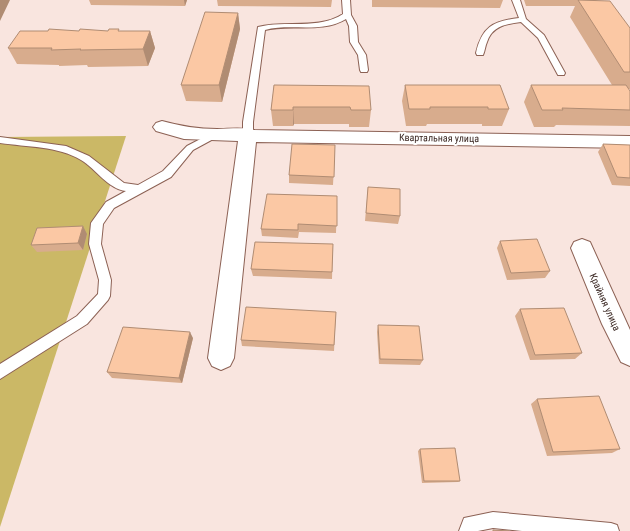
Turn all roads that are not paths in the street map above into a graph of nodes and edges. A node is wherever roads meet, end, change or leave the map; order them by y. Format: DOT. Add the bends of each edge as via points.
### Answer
graph roads {
  1 [pos="346,0"];
  2 [pos="516,0"];
  3 [pos="347,15"];
  4 [pos="524,20"];
  5 [pos="480,53"];
  6 [pos="364,70"];
  7 [pos="560,74"];
  8 [pos="162,127"];
  9 [pos="248,134"];
  10 [pos="214,135"];
  11 [pos="0,140"];
  12 [pos="630,142"];
  13 [pos="140,189"];
  14 [pos="582,248"];
  15 [pos="630,354"];
  16 [pos="221,358"];
  17 [pos="0,372"];
  18 [pos="467,531"];
  19 [pos="611,531"];
  1 -- 3 [label="lane"];
  2 -- 4 [label="lane"];
  3 -- 6 [label="lane" via="353,26 354,42 362,54"];
  3 -- 9 [label="lane" via="336,22 261,29"];
  4 -- 5 [label="lane" via="505,22 490,29 482,39"];
  4 -- 7 [label="lane" via="541,38"];
  8 -- 10 [label="street, Квартальная улица" via="184,133"];
  9 -- 10 [label="street, Квартальная улица"];
  9 -- 12 [label="street, Квартальная улица"];
  9 -- 16 [label="street"];
  10 -- 13 [label="lane" via="190,148 166,174"];
  11 -- 13 [label="lane" via="63,148 85,158 121,187"];
  13 -- 17 [label="lane" via="110,204 97,223 95,244 105,280 104,296 82,320"];
  14 -- 15 [label="street, Крайняя улица" via="614,324"];
  18 -- 19 [label="lane" via="470,524 493,520"];
}
